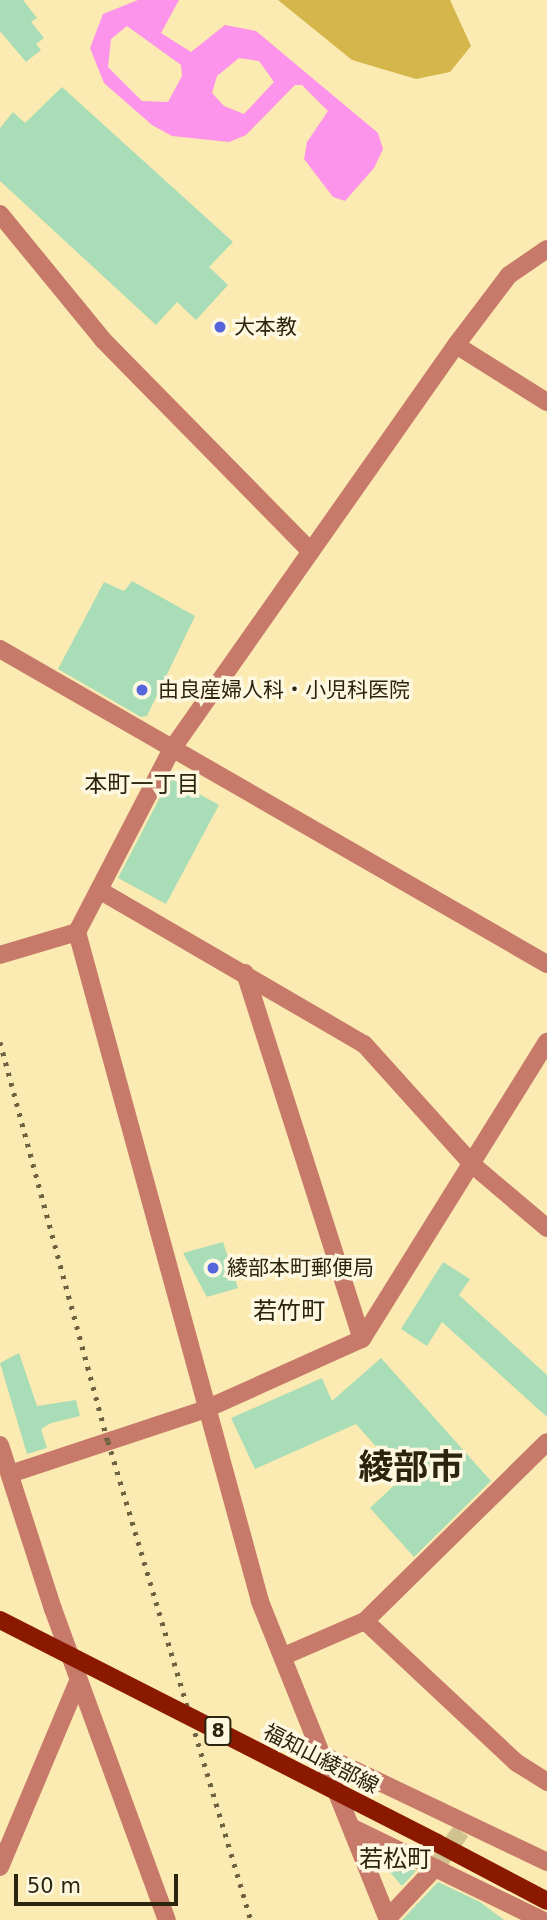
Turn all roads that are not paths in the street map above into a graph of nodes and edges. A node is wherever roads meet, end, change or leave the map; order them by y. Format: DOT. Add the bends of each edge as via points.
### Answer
graph roads {
  1 [pos="0,214"];
  2 [pos="547,249"];
  3 [pos="456,345"];
  4 [pos="547,402"];
  5 [pos="310,551"];
  6 [pos="0,649"];
  7 [pos="172,749"];
  8 [pos="99,890"];
  9 [pos="77,932"];
  10 [pos="0,955"];
  11 [pos="547,964"];
  12 [pos="245,973"];
  13 [pos="547,1042"];
  14 [pos="474,1166"];
  15 [pos="547,1228"];
  16 [pos="362,1339"];
  17 [pos="206,1409"];
  18 [pos="0,1445"];
  19 [pos="544,1453"];
  20 [pos="10,1474"];
  21 [pos="0,1620"];
  22 [pos="365,1621"];
  23 [pos="284,1656"];
  24 [pos="78,1681"];
  25 [pos="323,1755"];
  26 [pos="547,1782"];
  27 [pos="351,1826"];
  28 [pos="547,1862"];
  29 [pos="0,1867"];
  30 [pos="435,1868"];
  31 [pos="547,1901"];
  32 [pos="388,1919"];
  33 [pos="167,1920"];
  34 [pos="542,1920"];
  1 -- 5 [label="street" via="103,340"];
  2 -- 3 [label="street" via="509,275"];
  3 -- 4 [label="street"];
  3 -- 5 [label="street"];
  5 -- 7 [label="street"];
  6 -- 7 [label="street"];
  7 -- 8 [label="street"];
  7 -- 11 [label="street"];
  8 -- 9 [label="street"];
  8 -- 12 [label="street"];
  9 -- 10 [label="street"];
  9 -- 17 [label="street"];
  12 -- 14 [label="street" via="364,1044"];
  12 -- 16 [label="street"];
  13 -- 14 [label="street"];
  14 -- 15 [label="street"];
  14 -- 16 [label="street"];
  16 -- 17 [label="street"];
  17 -- 20 [label="street"];
  17 -- 23 [label="street" via="260,1601"];
  18 -- 20 [label="street"];
  19 -- 22 [label="street"];
  20 -- 24 [label="street"];
  21 -- 31 [label="main road, 福知山綾部線 / 8, bridge"];
  22 -- 23 [label="street"];
  22 -- 26 [label="street" via="517,1763"];
  23 -- 25 [label="street"];
  24 -- 29 [label="street"];
  24 -- 33 [label="street"];
  25 -- 27 [label="street"];
  25 -- 28 [label="street"];
  27 -- 30 [label="street"];
  27 -- 32 [label="street"];
  30 -- 32 [label="street"];
  30 -- 34 [label="street"];
}
